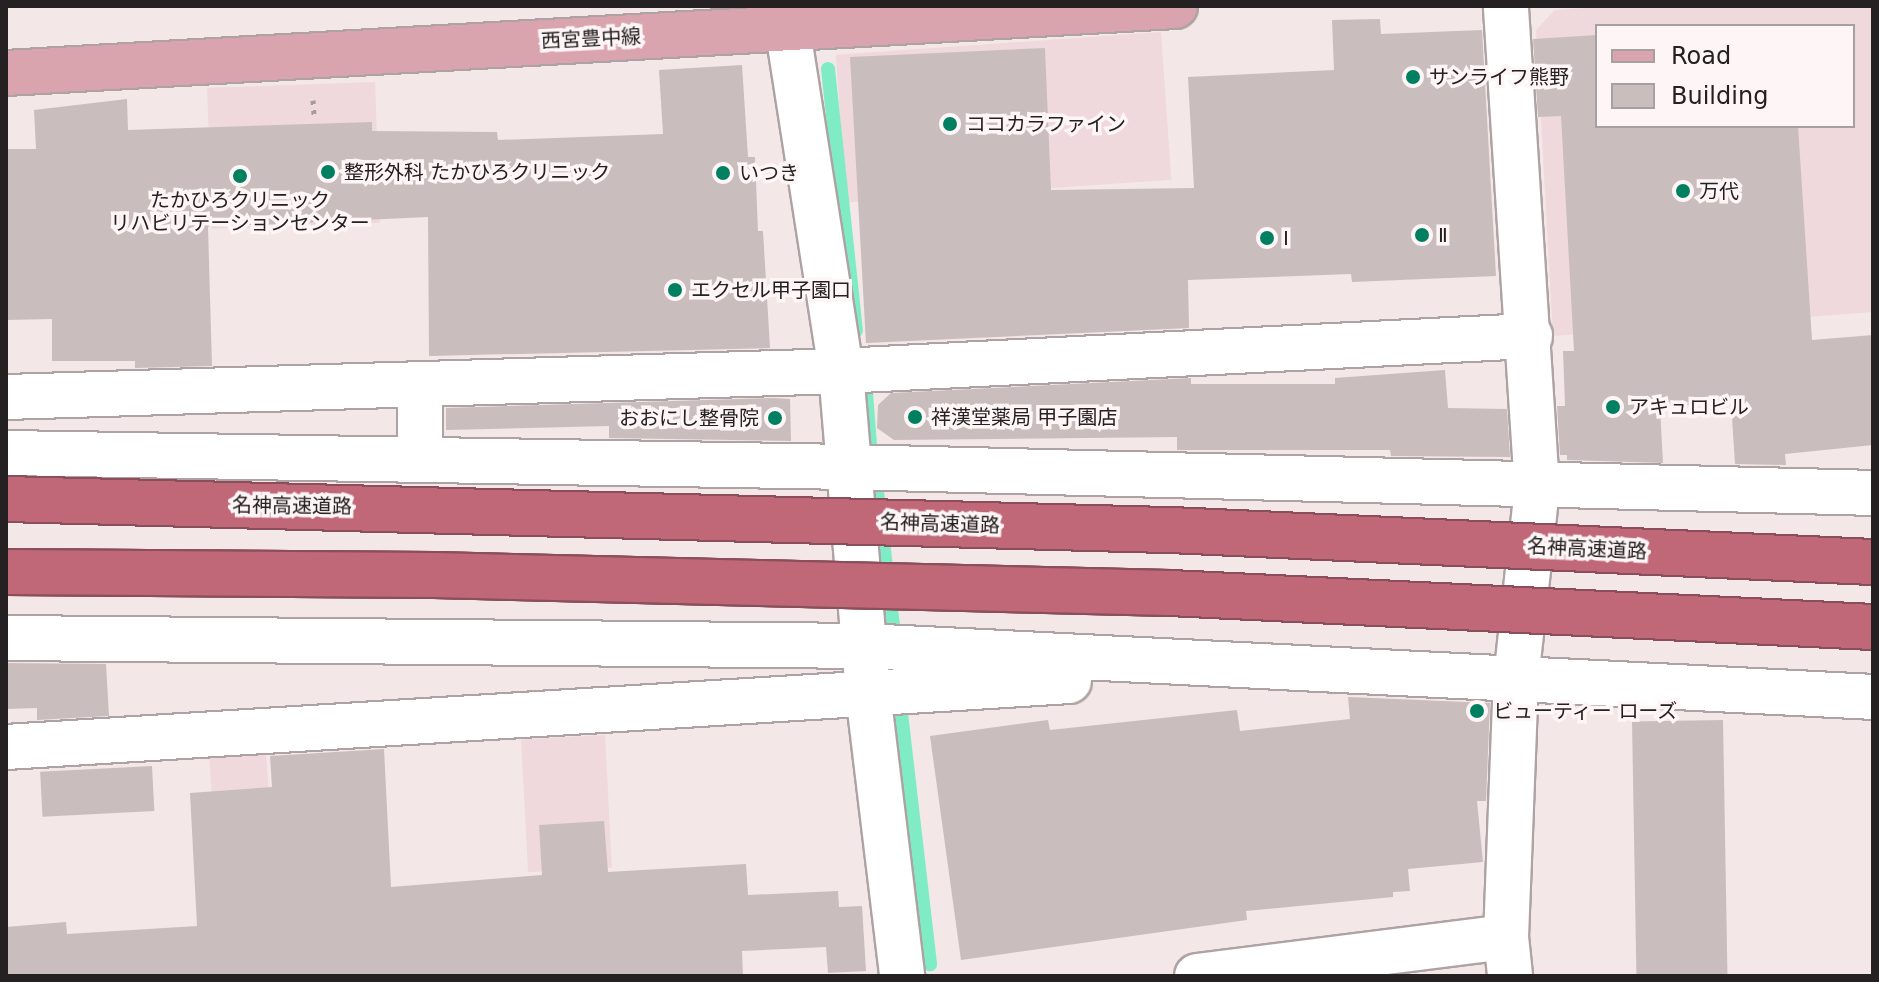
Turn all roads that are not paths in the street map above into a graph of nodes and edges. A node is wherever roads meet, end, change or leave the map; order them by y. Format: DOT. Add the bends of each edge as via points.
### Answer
graph roads {
  1 [pos="1175,6"];
  2 [pos="1506,6"];
  3 [pos="785,17"];
  4 [pos="6,73"];
  5 [pos="1530,336"];
  6 [pos="841,371"];
  7 [pos="420,384"];
  8 [pos="6,397"];
  9 [pos="6,453"];
  10 [pos="420,460"];
  11 [pos="849,467"];
  12 [pos="1537,488"];
  13 [pos="1873,493"];
  14 [pos="6,499"];
  15 [pos="1873,562"];
  16 [pos="6,572"];
  17 [pos="1873,627"];
  18 [pos="6,638"];
  19 [pos="864,646"];
  20 [pos="1286,667"];
  21 [pos="1516,679"];
  22 [pos="868,693"];
  23 [pos="1873,697"];
  24 [pos="6,747"];
  25 [pos="1508,957"];
  26 [pos="902,976"];
  27 [pos="1197,976"];
  1 -- 3 [label="main road, 西宮豊中線"];
  2 -- 5 [label="street"];
  3 -- 4 [label="main road, 西宮豊中線"];
  3 -- 6 [label="street"];
  5 -- 6 [label="street"];
  5 -- 12 [label="street"];
  6 -- 7 [label="street"];
  6 -- 11 [label="street"];
  7 -- 8 [label="street"];
  7 -- 10 [label="street"];
  9 -- 10 [label="street"];
  10 -- 11 [label="street"];
  11 -- 12 [label="street"];
  11 -- 19 [label="street"];
  12 -- 13 [label="street"];
  12 -- 21 [label="street"];
  14 -- 15 [label="highway, 名神高速道路, bridge" via="1170,530"];
  16 -- 17 [label="highway, bridge" via="434,575 1170,593"];
  18 -- 19 [label="street"];
  19 -- 20 [label="street"];
  19 -- 22 [label="street"];
  20 -- 21 [label="street"];
  20 -- 22 [label="street"];
  21 -- 23 [label="street"];
  21 -- 25 [label="street"];
  22 -- 24 [label="street"];
  22 -- 26 [label="street"];
  25 -- 27 [label="street"];
}
